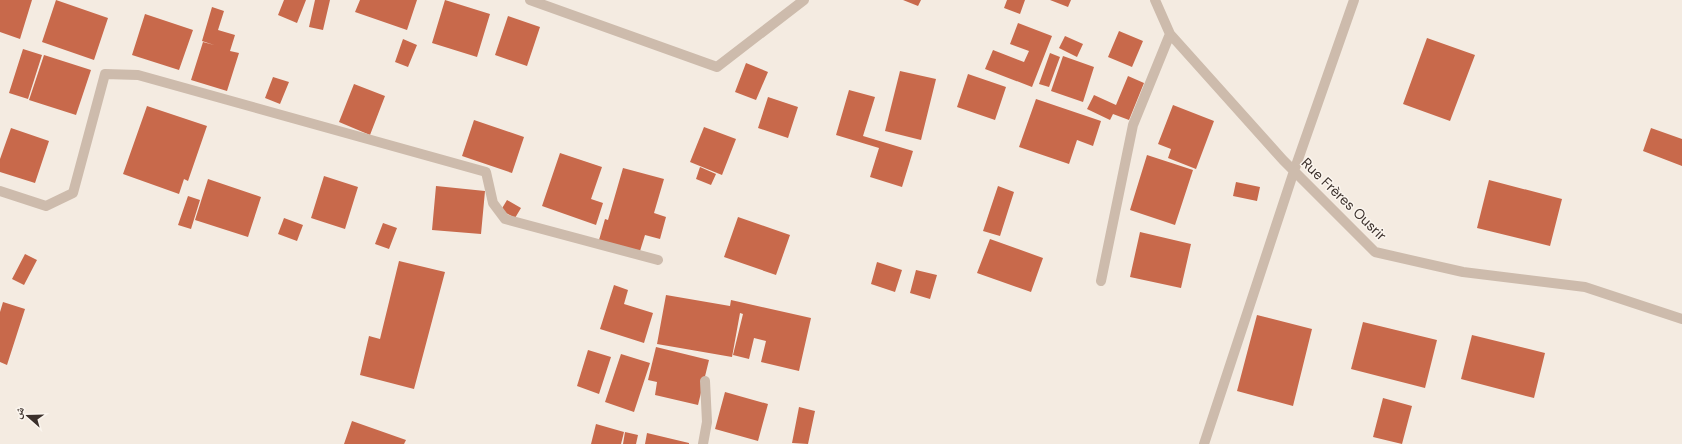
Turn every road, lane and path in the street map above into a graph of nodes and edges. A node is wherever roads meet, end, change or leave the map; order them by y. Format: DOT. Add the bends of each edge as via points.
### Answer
graph roads {
  1 [pos="530,0"];
  2 [pos="804,0"];
  3 [pos="1155,0"];
  4 [pos="1354,0"];
  5 [pos="1170,34"];
  6 [pos="1294,171"];
  7 [pos="0,191"];
  8 [pos="658,260"];
  9 [pos="1101,281"];
  10 [pos="1682,319"];
  11 [pos="705,381"];
  12 [pos="703,444"];
  13 [pos="1204,444"];
  1 -- 2 [label="street" via="716,67"];
  3 -- 5 [label="street, Rue Frères Ousrir"];
  4 -- 6 [label="street"];
  5 -- 6 [label="street, Rue Frères Ousrir"];
  5 -- 9 [label="street" via="1133,125"];
  6 -- 10 [label="street, Rue Frères Ousrir" via="1375,252 1463,272 1585,287"];
  6 -- 13 [label="street"];
  7 -- 8 [label="street" via="46,206 73,193 105,74 138,75 486,172 493,203 505,220"];
  11 -- 12 [label="street" via="707,422"];
}
